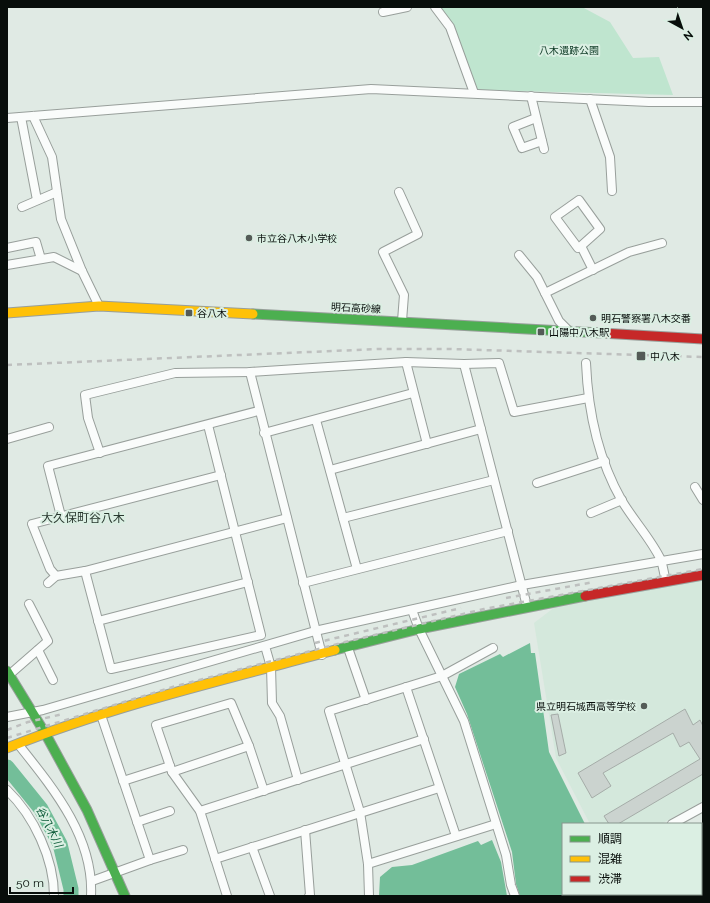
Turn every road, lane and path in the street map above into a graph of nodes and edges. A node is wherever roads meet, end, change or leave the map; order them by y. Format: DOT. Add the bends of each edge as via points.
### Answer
graph roads {
  1 [pos="407,7"];
  2 [pos="435,7"];
  3 [pos="383,12"];
  4 [pos="474,93"];
  5 [pos="531,96"];
  6 [pos="590,99"];
  7 [pos="703,102"];
  8 [pos="33,116"];
  9 [pos="21,117"];
  10 [pos="7,118"];
  11 [pos="536,118"];
  12 [pos="612,191"];
  13 [pos="56,192"];
  14 [pos="399,192"];
  15 [pos="37,200"];
  16 [pos="22,207"];
  17 [pos="662,243"];
  18 [pos="581,246"];
  19 [pos="7,248"];
  20 [pos="519,255"];
  21 [pos="41,259"];
  22 [pos="7,265"];
  23 [pos="593,270"];
  24 [pos="82,271"];
  25 [pos="545,293"];
  26 [pos="99,306"];
  27 [pos="7,313"];
  28 [pos="402,321"];
  29 [pos="568,330"];
  30 [pos="703,339"];
  31 [pos="406,362"];
  32 [pos="586,363"];
  33 [pos="464,364"];
  34 [pos="250,372"];
  35 [pos="414,394"];
  36 [pos="588,398"];
  37 [pos="258,411"];
  38 [pos="316,420"];
  39 [pos="208,425"];
  40 [pos="49,427"];
  41 [pos="481,429"];
  42 [pos="264,433"];
  43 [pos="7,439"];
  44 [pos="427,444"];
  45 [pos="100,453"];
  46 [pos="605,461"];
  47 [pos="330,470"];
  48 [pos="221,475"];
  49 [pos="494,480"];
  50 [pos="537,484"];
  51 [pos="695,487"];
  52 [pos="622,500"];
  53 [pos="703,500"];
  54 [pos="591,513"];
  55 [pos="61,516"];
  56 [pos="287,518"];
  57 [pos="343,518"];
  58 [pos="235,531"];
  59 [pos="508,531"];
  60 [pos="703,554"];
  61 [pos="661,560"];
  62 [pos="357,569"];
  63 [pos="85,571"];
  64 [pos="703,575"];
  65 [pos="56,576"];
  66 [pos="666,581"];
  67 [pos="248,582"];
  68 [pos="48,583"];
  69 [pos="303,583"];
  70 [pos="522,585"];
  71 [pos="29,604"];
  72 [pos="527,606"];
  73 [pos="412,610"];
  74 [pos="98,621"];
  75 [pos="419,629"];
  76 [pos="315,631"];
  77 [pos="265,646"];
  78 [pos="348,648"];
  79 [pos="493,648"];
  80 [pos="38,650"];
  81 [pos="322,655"];
  82 [pos="271,667"];
  83 [pos="8,673"];
  84 [pos="442,676"];
  85 [pos="53,680"];
  86 [pos="406,687"];
  87 [pos="366,700"];
  88 [pos="31,712"];
  89 [pos="100,714"];
  90 [pos="7,717"];
  91 [pos="45,733"];
  92 [pos="424,739"];
  93 [pos="18,744"];
  94 [pos="250,746"];
  95 [pos="7,748"];
  96 [pos="346,764"];
  97 [pos="171,769"];
  98 [pos="298,780"];
  99 [pos="123,781"];
  100 [pos="439,788"];
  101 [pos="7,790"];
  102 [pos="264,791"];
  103 [pos="703,807"];
  104 [pos="170,811"];
  105 [pos="200,811"];
  106 [pos="360,812"];
  107 [pos="137,822"];
  108 [pos="674,823"];
  109 [pos="496,824"];
  110 [pos="305,830"];
  111 [pos="456,836"];
  112 [pos="252,847"];
  113 [pos="183,850"];
  114 [pos="216,859"];
  115 [pos="150,860"];
  116 [pos="368,864"];
  117 [pos="116,873"];
  118 [pos="92,881"];
  119 [pos="54,896"];
  120 [pos="91,896"];
  121 [pos="125,896"];
  122 [pos="227,896"];
  123 [pos="270,896"];
  124 [pos="309,896"];
  125 [pos="369,896"];
  126 [pos="515,896"];
  1 -- 3 [label="street"];
  2 -- 4 [label="street" via="450,28"];
  4 -- 5 [label="street"];
  4 -- 8 [label="street" via="371,89"];
  5 -- 6 [label="street"];
  5 -- 11 [label="street"];
  6 -- 7 [label="street"];
  6 -- 12 [label="street" via="610,157"];
  8 -- 9 [label="street"];
  8 -- 13 [label="street" via="52,157"];
  9 -- 10 [label="street"];
  9 -- 15 [label="street"];
  11 -- 11 [label="street" via="543,145 522,148 513,127"];
  13 -- 15 [label="street"];
  13 -- 24 [label="street" via="61,219"];
  14 -- 28 [label="street" via="418,234 383,252 404,295"];
  15 -- 16 [label="street"];
  17 -- 23 [label="street" via="629,252"];
  18 -- 18 [label="street" via="578,248 555,217 579,200 600,229"];
  18 -- 23 [label="street"];
  19 -- 21 [label="street" via="36,242"];
  20 -- 25 [label="street" via="537,277"];
  21 -- 22 [label="street"];
  21 -- 24 [label="street" via="54,257"];
  23 -- 25 [label="street"];
  24 -- 26 [label="street"];
  25 -- 29 [label="street" via="559,321"];
  26 -- 27 [label="street, 明石高砂線"];
  26 -- 28 [label="street, 明石高砂線"];
  28 -- 29 [label="street, 明石高砂線"];
  29 -- 30 [label="street, 明石高砂線"];
  31 -- 33 [label="street"];
  31 -- 34 [label="street"];
  31 -- 35 [label="street"];
  32 -- 36 [label="street"];
  33 -- 36 [label="street" via="499,363 514,412"];
  33 -- 41 [label="street"];
  34 -- 37 [label="street"];
  34 -- 45 [label="street" via="175,373 85,395 88,418"];
  35 -- 38 [label="street"];
  35 -- 44 [label="street"];
  36 -- 46 [label="street"];
  37 -- 39 [label="street"];
  37 -- 42 [label="street"];
  38 -- 42 [label="street"];
  38 -- 47 [label="street"];
  39 -- 45 [label="street"];
  39 -- 48 [label="street"];
  40 -- 43 [label="street"];
  41 -- 44 [label="street"];
  41 -- 49 [label="street"];
  42 -- 56 [label="street"];
  44 -- 47 [label="street"];
  45 -- 55 [label="street" via="48,466"];
  46 -- 50 [label="street"];
  46 -- 52 [label="street"];
  47 -- 57 [label="street"];
  48 -- 55 [label="street"];
  48 -- 58 [label="street"];
  49 -- 57 [label="street"];
  49 -- 59 [label="street"];
  51 -- 53 [label="street"];
  52 -- 54 [label="street"];
  52 -- 61 [label="street"];
  55 -- 65 [label="street" via="32,524 50,568"];
  56 -- 58 [label="street"];
  56 -- 69 [label="street"];
  57 -- 62 [label="street"];
  58 -- 63 [label="street"];
  58 -- 67 [label="street"];
  59 -- 62 [label="street"];
  59 -- 70 [label="street"];
  60 -- 61 [label="street"];
  61 -- 66 [label="street"];
  61 -- 70 [label="street"];
  62 -- 69 [label="street"];
  63 -- 65 [label="street"];
  63 -- 74 [label="street"];
  64 -- 66 [label="street"];
  65 -- 68 [label="street"];
  66 -- 72 [label="street"];
  67 -- 74 [label="street"];
  67 -- 74 [label="street" via="261,635 111,669"];
  69 -- 76 [label="street"];
  70 -- 72 [label="street"];
  70 -- 73 [label="street"];
  71 -- 80 [label="street" via="48,642"];
  72 -- 75 [label="street"];
  73 -- 75 [label="street"];
  73 -- 76 [label="street"];
  75 -- 78 [label="street"];
  75 -- 84 [label="street"];
  76 -- 77 [label="street"];
  76 -- 81 [label="street"];
  77 -- 82 [label="street"];
  77 -- 88 [label="street"];
  78 -- 81 [label="street"];
  78 -- 87 [label="street"];
  79 -- 84 [label="street"];
  80 -- 83 [label="street"];
  80 -- 85 [label="street"];
  81 -- 82 [label="street"];
  82 -- 89 [label="street"];
  82 -- 98 [label="street" via="272,703 280,716"];
  83 -- 88 [label="street"];
  84 -- 86 [label="street"];
  84 -- 109 [label="street" via="464,722"];
  86 -- 87 [label="street"];
  86 -- 92 [label="street"];
  87 -- 96 [label="street" via="329,711"];
  88 -- 90 [label="street"];
  88 -- 91 [label="street"];
  89 -- 91 [label="street"];
  89 -- 99 [label="street"];
  91 -- 93 [label="street"];
  91 -- 117 [label="street" via="87,810"];
  92 -- 96 [label="street"];
  92 -- 100 [label="street"];
  93 -- 95 [label="street"];
  93 -- 118 [label="street" via="56,792 78,835 88,860"];
  94 -- 97 [label="street"];
  94 -- 97 [label="street" via="231,703 156,725"];
  94 -- 102 [label="street"];
  96 -- 98 [label="street"];
  96 -- 106 [label="street"];
  97 -- 99 [label="street"];
  97 -- 105 [label="street"];
  98 -- 102 [label="street"];
  99 -- 107 [label="street"];
  100 -- 106 [label="street"];
  100 -- 111 [label="street"];
  101 -- 119 [label="street" via="32,824 50,861"];
  102 -- 105 [label="street"];
  103 -- 108 [label="street"];
  104 -- 107 [label="street"];
  105 -- 114 [label="street"];
  106 -- 110 [label="street"];
  106 -- 116 [label="street"];
  107 -- 115 [label="street"];
  109 -- 111 [label="street"];
  109 -- 126 [label="street"];
  110 -- 112 [label="street"];
  110 -- 124 [label="street"];
  111 -- 116 [label="street"];
  112 -- 114 [label="street"];
  112 -- 123 [label="street"];
  113 -- 115 [label="street"];
  114 -- 122 [label="street"];
  115 -- 117 [label="street"];
  116 -- 125 [label="street"];
  117 -- 118 [label="street"];
  117 -- 121 [label="street"];
  118 -- 120 [label="street"];
}
